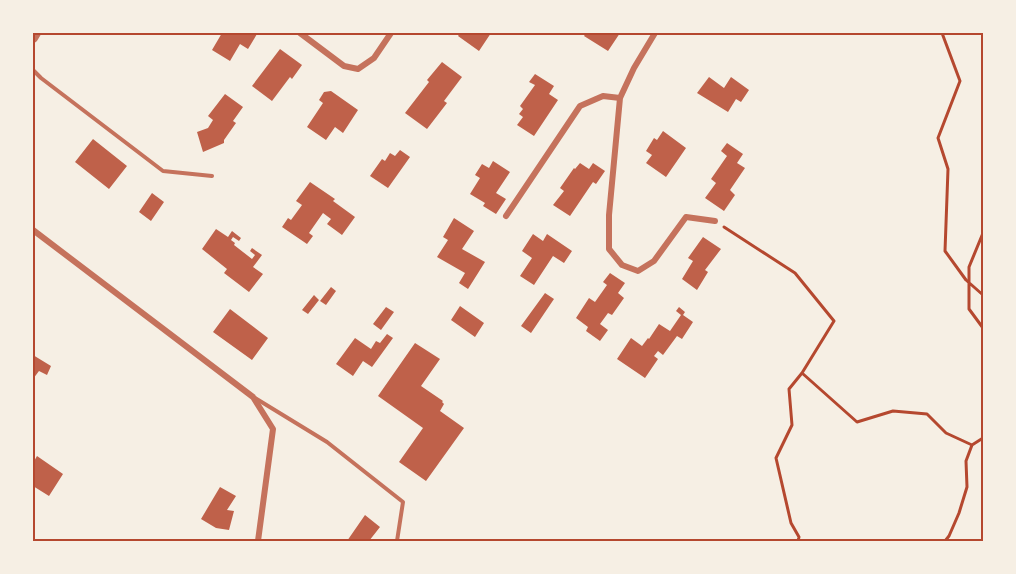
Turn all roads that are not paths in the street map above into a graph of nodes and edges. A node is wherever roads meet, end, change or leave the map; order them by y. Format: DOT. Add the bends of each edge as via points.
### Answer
graph roads {
  1 [pos="36,33"];
  2 [pos="300,33"];
  3 [pos="391,33"];
  4 [pos="655,33"];
  5 [pos="33,38"];
  6 [pos="33,70"];
  7 [pos="620,98"];
  8 [pos="212,176"];
  9 [pos="506,216"];
  10 [pos="715,221"];
  11 [pos="33,230"];
  12 [pos="253,397"];
  13 [pos="258,541"];
  14 [pos="397,541"];
  1 -- 5 [label="street"];
  2 -- 3 [label="street" via="344,66 358,69 374,58"];
  4 -- 7 [label="street"];
  6 -- 8 [label="lane" via="163,171"];
  7 -- 9 [label="street" via="603,96 580,106"];
  7 -- 10 [label="street" via="609,249 622,265 638,271 654,261 686,217"];
  11 -- 12 [label="street"];
  12 -- 13 [label="street" via="273,429"];
  12 -- 14 [label="lane" via="327,442 403,502"];
}
